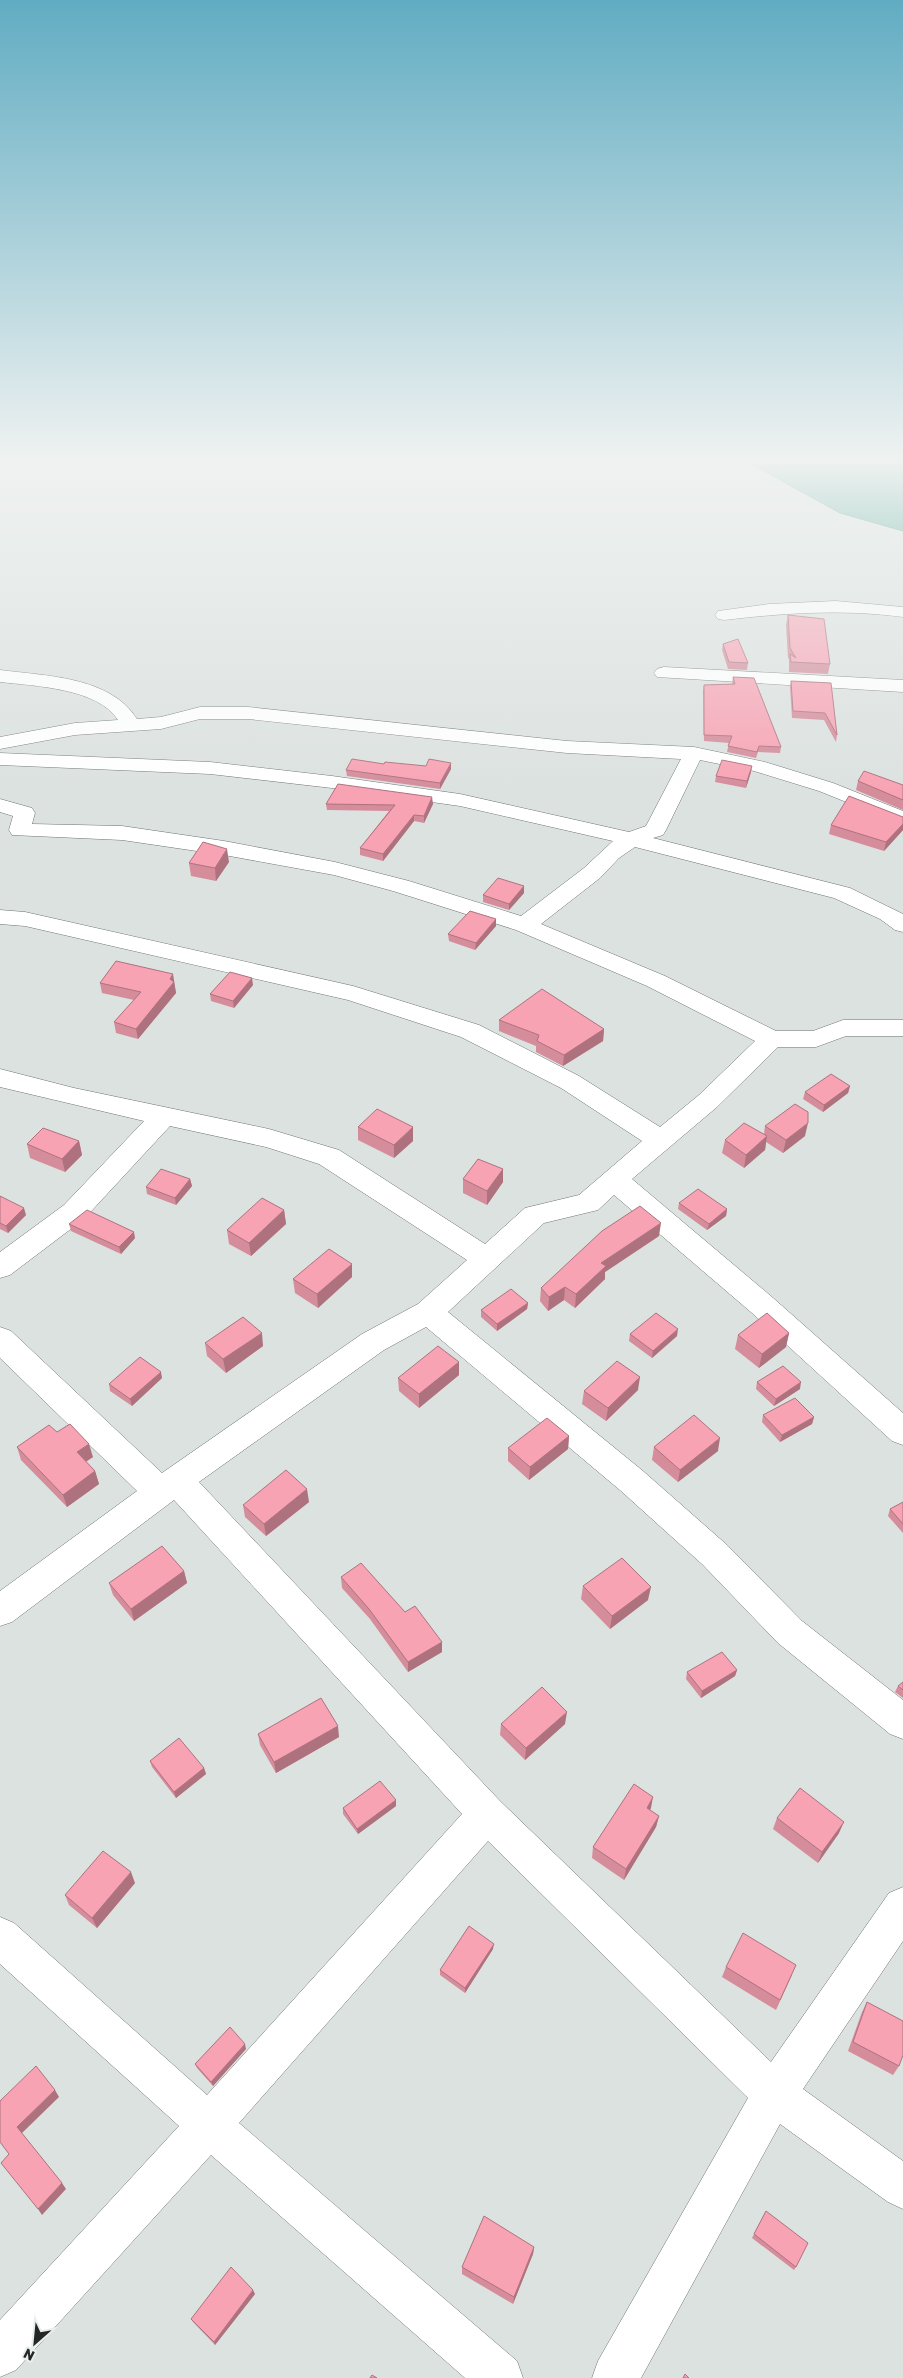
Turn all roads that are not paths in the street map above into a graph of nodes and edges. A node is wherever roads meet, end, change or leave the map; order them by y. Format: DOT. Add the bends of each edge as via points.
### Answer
graph roads {
  1 [pos="903,612"];
  2 [pos="724,616"];
  3 [pos="664,673"];
  4 [pos="0,676"];
  5 [pos="903,686"];
  6 [pos="131,726"];
  7 [pos="0,743"];
  8 [pos="694,754"];
  9 [pos="0,759"];
  10 [pos="0,805"];
  11 [pos="903,819"];
  12 [pos="631,839"];
  13 [pos="0,916"];
  14 [pos="524,924"];
  15 [pos="903,925"];
  16 [pos="903,1028"];
  17 [pos="772,1039"];
  18 [pos="0,1078"];
  19 [pos="164,1116"];
  20 [pos="662,1141"];
  21 [pos="614,1178"];
  22 [pos="487,1259"];
  23 [pos="0,1267"];
  24 [pos="428,1312"];
  25 [pos="0,1339"];
  26 [pos="903,1432"];
  27 [pos="168,1486"];
  28 [pos="0,1612"];
  29 [pos="903,1722"];
  30 [pos="487,1814"];
  31 [pos="903,1907"];
  32 [pos="0,1937"];
  33 [pos="774,2094"];
  34 [pos="209,2125"];
  35 [pos="903,2187"];
  36 [pos="0,2354"];
  37 [pos="500,2378"];
  38 [pos="615,2378"];
  1 -- 2 [label="street" via="824,607 774,608"];
  3 -- 5 [label="street"];
  4 -- 6 [label="street" via="59,683 100,696 120,709"];
  6 -- 7 [label="street" via="75,729"];
  6 -- 8 [label="street" via="162,724 200,713 248,713 567,747"];
  8 -- 11 [label="street" via="758,766 817,784"];
  8 -- 12 [label="street" via="655,830"];
  9 -- 12 [label="street" via="210,768 332,782 460,800"];
  10 -- 14 [label="street" via="24,813 20,830 122,833 252,853 401,886"];
  12 -- 14 [label="street"];
  12 -- 15 [label="street" via="842,893 888,914"];
  13 -- 20 [label="street" via="353,994 470,1031 570,1082"];
  14 -- 17 [label="street" via="656,981"];
  16 -- 17 [label="street" via="843,1028 816,1039"];
  17 -- 20 [label="street"];
  18 -- 19 [label="street"];
  19 -- 22 [label="street" via="269,1138 328,1157"];
  19 -- 23 [label="street" via="74,1212"];
  20 -- 21 [label="street"];
  21 -- 22 [label="street" via="588,1203 536,1215"];
  21 -- 26 [label="street"];
  22 -- 24 [label="street"];
  24 -- 27 [label="street" via="373,1342"];
  24 -- 29 [label="street" via="632,1481 715,1555 790,1632"];
  25 -- 27 [label="street"];
  27 -- 28 [label="street"];
  27 -- 30 [label="street"];
  30 -- 33 [label="street"];
  30 -- 34 [label="street"];
  31 -- 33 [label="street"];
  32 -- 34 [label="street"];
  33 -- 35 [label="street"];
  33 -- 38 [label="street"];
  34 -- 36 [label="street"];
  34 -- 37 [label="street"];
}
